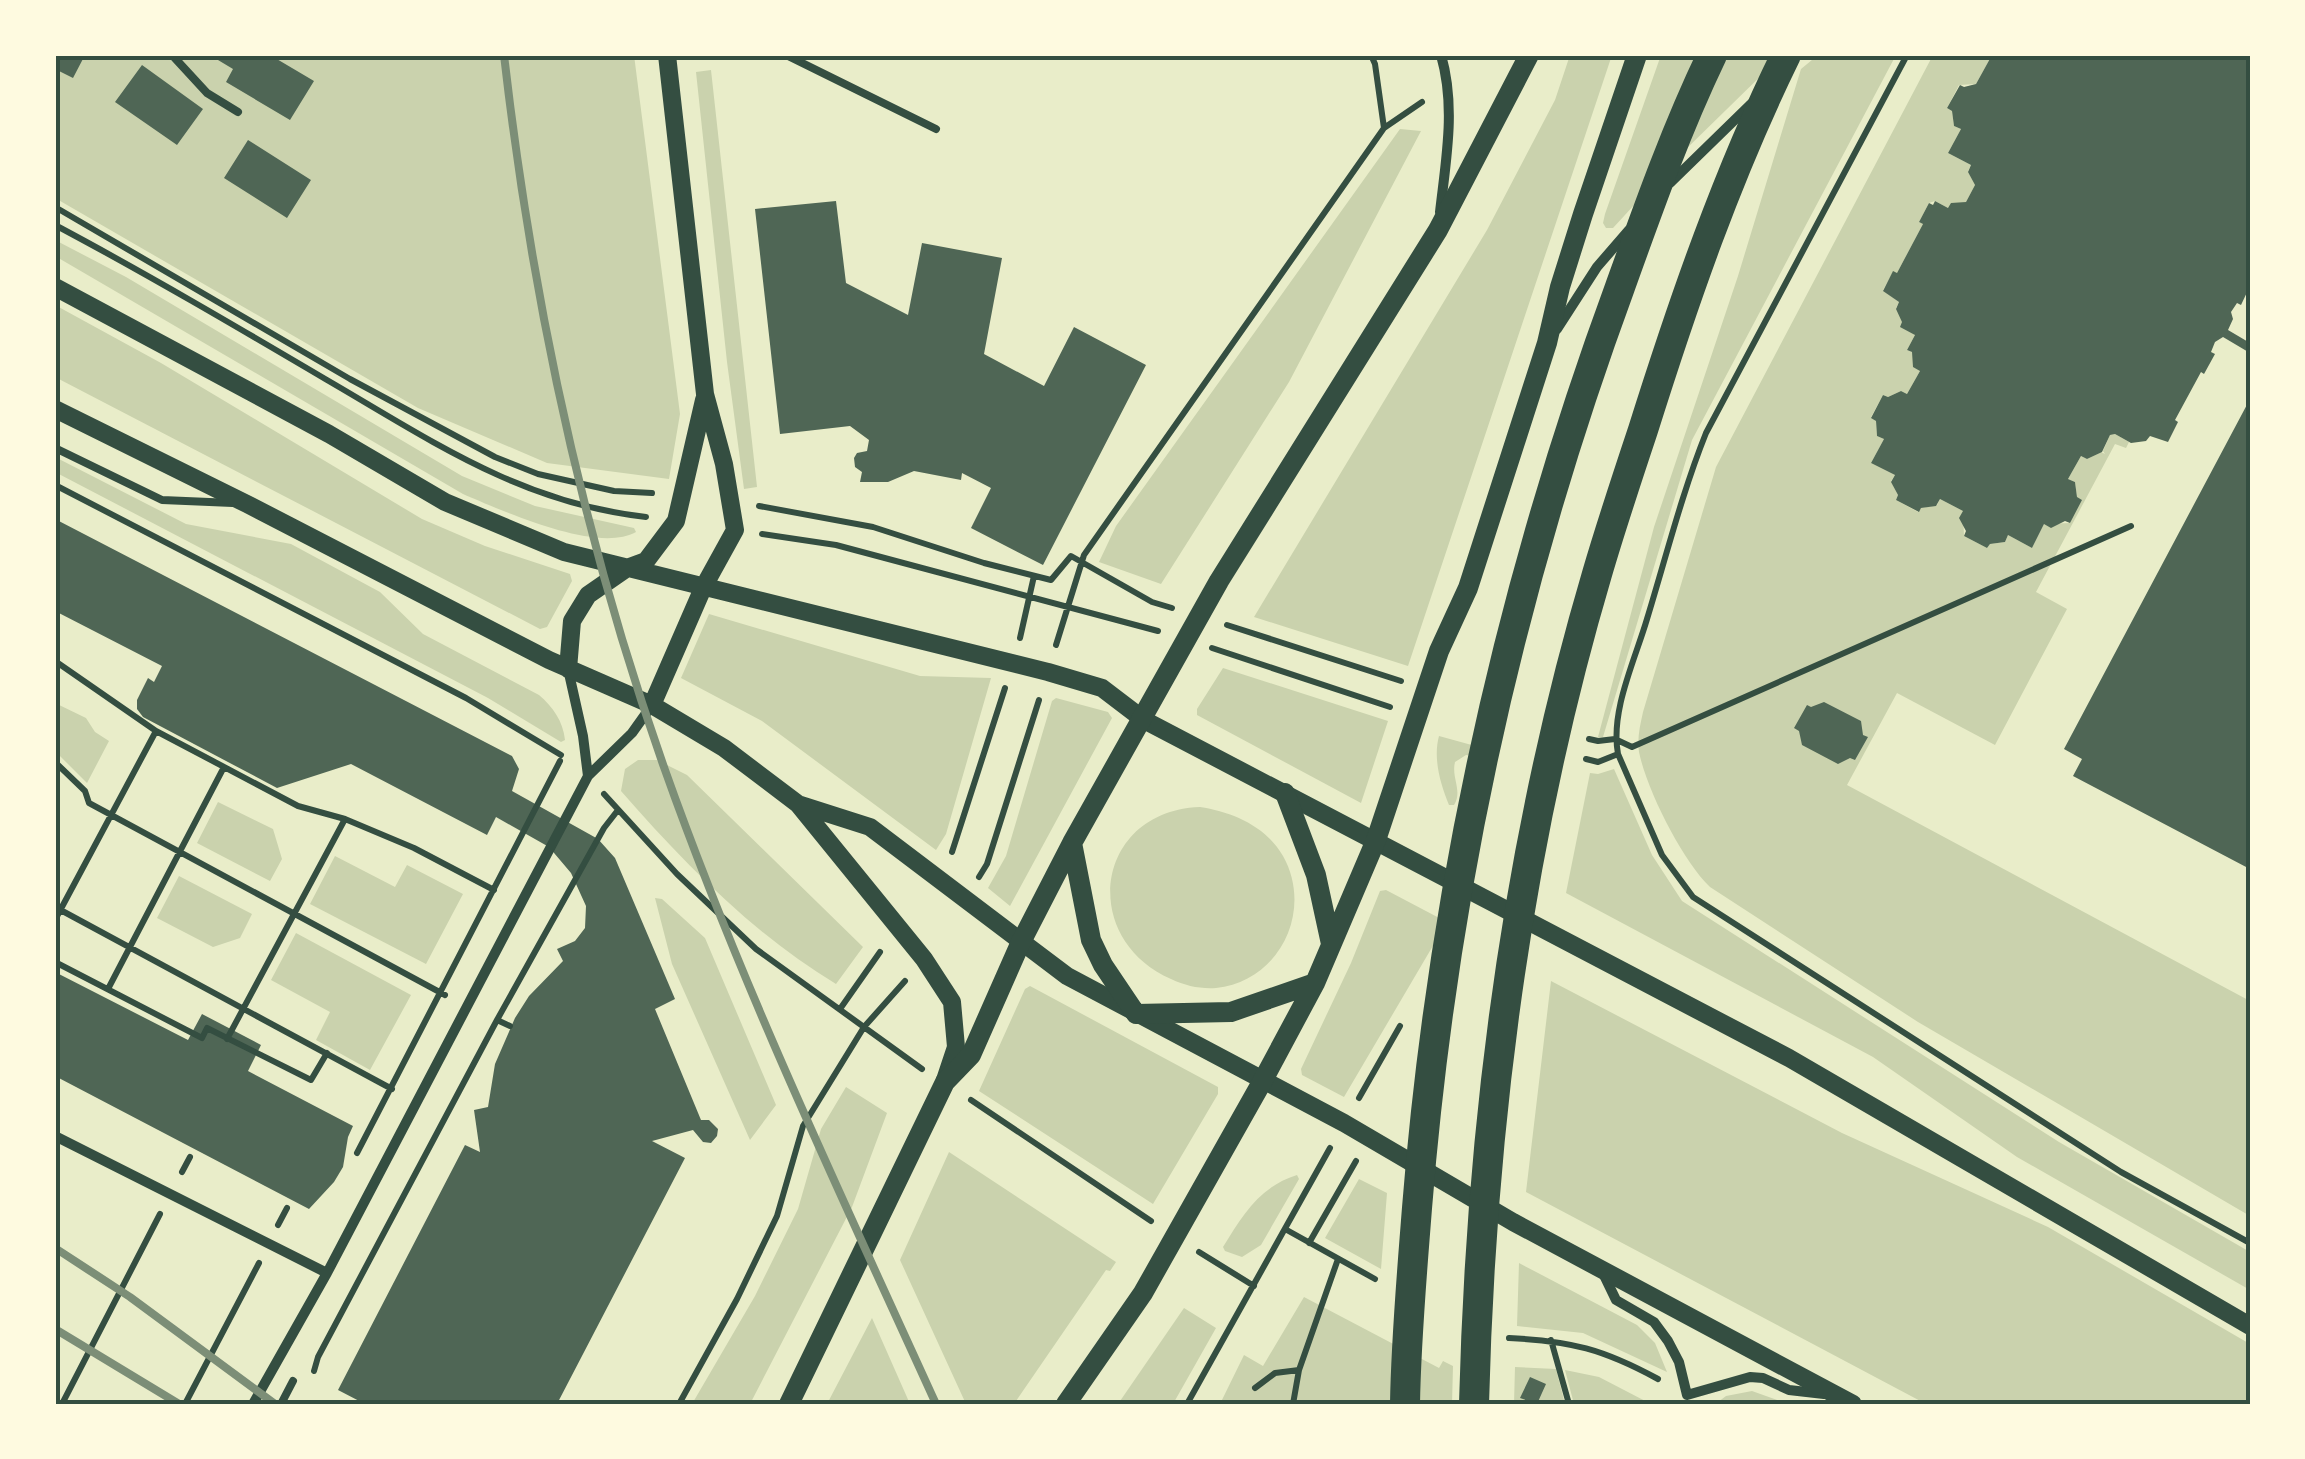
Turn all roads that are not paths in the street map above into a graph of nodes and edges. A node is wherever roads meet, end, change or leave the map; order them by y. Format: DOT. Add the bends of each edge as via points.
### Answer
graph roads {
  1 [pos="172,55"];
  2 [pos="666,55"];
  3 [pos="786,55"];
  4 [pos="1441,55"];
  5 [pos="1529,55"];
  6 [pos="1637,55"];
  7 [pos="1712,55"];
  8 [pos="1786,55"];
  9 [pos="1802,55"];
  10 [pos="238,112"];
  11 [pos="936,129"];
  12 [pos="1438,230"];
  13 [pos="55,287"];
  14 [pos="1547,343"];
  15 [pos="705,394"];
  16 [pos="55,409"];
  17 [pos="55,448"];
  18 [pos="248,504"];
  19 [pos="627,568"];
  20 [pos="703,588"];
  21 [pos="568,669"];
  22 [pos="652,705"];
  23 [pos="1144,720"];
  24 [pos="588,776"];
  25 [pos="1285,793"];
  26 [pos="798,804"];
  27 [pos="1376,840"];
  28 [pos="1072,843"];
  29 [pos="1020,944"];
  30 [pos="1331,946"];
  31 [pos="1315,983"];
  32 [pos="1136,1014"];
  33 [pos="944,1082"];
  34 [pos="1262,1082"];
  35 [pos="55,1136"];
  36 [pos="1602,1270"];
  37 [pos="327,1273"];
  38 [pos="2250,1326"];
  39 [pos="293,1381"];
  40 [pos="1684,1400"];
  41 [pos="1844,1400"];
  42 [pos="253,1404"];
  43 [pos="281,1404"];
  44 [pos="789,1404"];
  45 [pos="1066,1404"];
  46 [pos="1406,1404"];
  47 [pos="1474,1404"];
  1 -- 10 [label="lane" via="207,93"];
  2 -- 15 [label="street"];
  3 -- 11 [label="lane"];
  4 -- 12 [label="street" via="1450,130"];
  5 -- 12 [label="main road"];
  6 -- 14 [label="main road"];
  7 -- 46 [label="highway" via="1653,195 1565,445 1474,794 1422,1152"];
  8 -- 47 [label="highway" via="1672,337 1596,576 1564,703 1500,1058"];
  9 -- 14 [label="street" via="1658,195 1597,267"];
  12 -- 23 [label="main road" via="1219,582"];
  13 -- 19 [label="street" via="444,502 564,552"];
  14 -- 27 [label="main road" via="1468,588 1439,651"];
  15 -- 19 [label="street" via="676,521 646,561"];
  15 -- 20 [label="street" via="734,530"];
  16 -- 18 [label="street"];
  17 -- 18 [label="lane" via="162,500"];
  18 -- 21 [label="street"];
  19 -- 20 [label="street"];
  19 -- 21 [label="street" via="588,595 572,621"];
  20 -- 22 [label="street"];
  20 -- 23 [label="street" via="1102,688"];
  21 -- 22 [label="street"];
  21 -- 24 [label="street"];
  22 -- 24 [label="street"];
  22 -- 26 [label="street"];
  23 -- 25 [label="street"];
  23 -- 28 [label="main road"];
  24 -- 37 [label="street"];
  25 -- 27 [label="street"];
  25 -- 30 [label="main road" via="1316,874"];
  26 -- 29 [label="street" via="870,827"];
  26 -- 33 [label="street" via="952,1002 956,1047"];
  27 -- 30 [label="main road"];
  27 -- 38 [label="street" via="1789,1058"];
  28 -- 29 [label="main road"];
  28 -- 32 [label="main road" via="1092,940"];
  29 -- 32 [label="street"];
  29 -- 33 [label="main road" via="971,1055"];
  30 -- 31 [label="main road"];
  31 -- 32 [label="main road" via="1231,1012"];
  31 -- 34 [label="main road"];
  32 -- 34 [label="street"];
  33 -- 44 [label="main road"];
  34 -- 36 [label="street"];
  34 -- 45 [label="main road" via="1143,1292"];
  35 -- 37 [label="street"];
  36 -- 40 [label="street" via="1616,1300 1654,1322 1668,1341"];
  36 -- 41 [label="street"];
  37 -- 42 [label="street"];
  39 -- 43 [label="lane"];
  40 -- 41 [label="street" via="1750,1377"];
}
